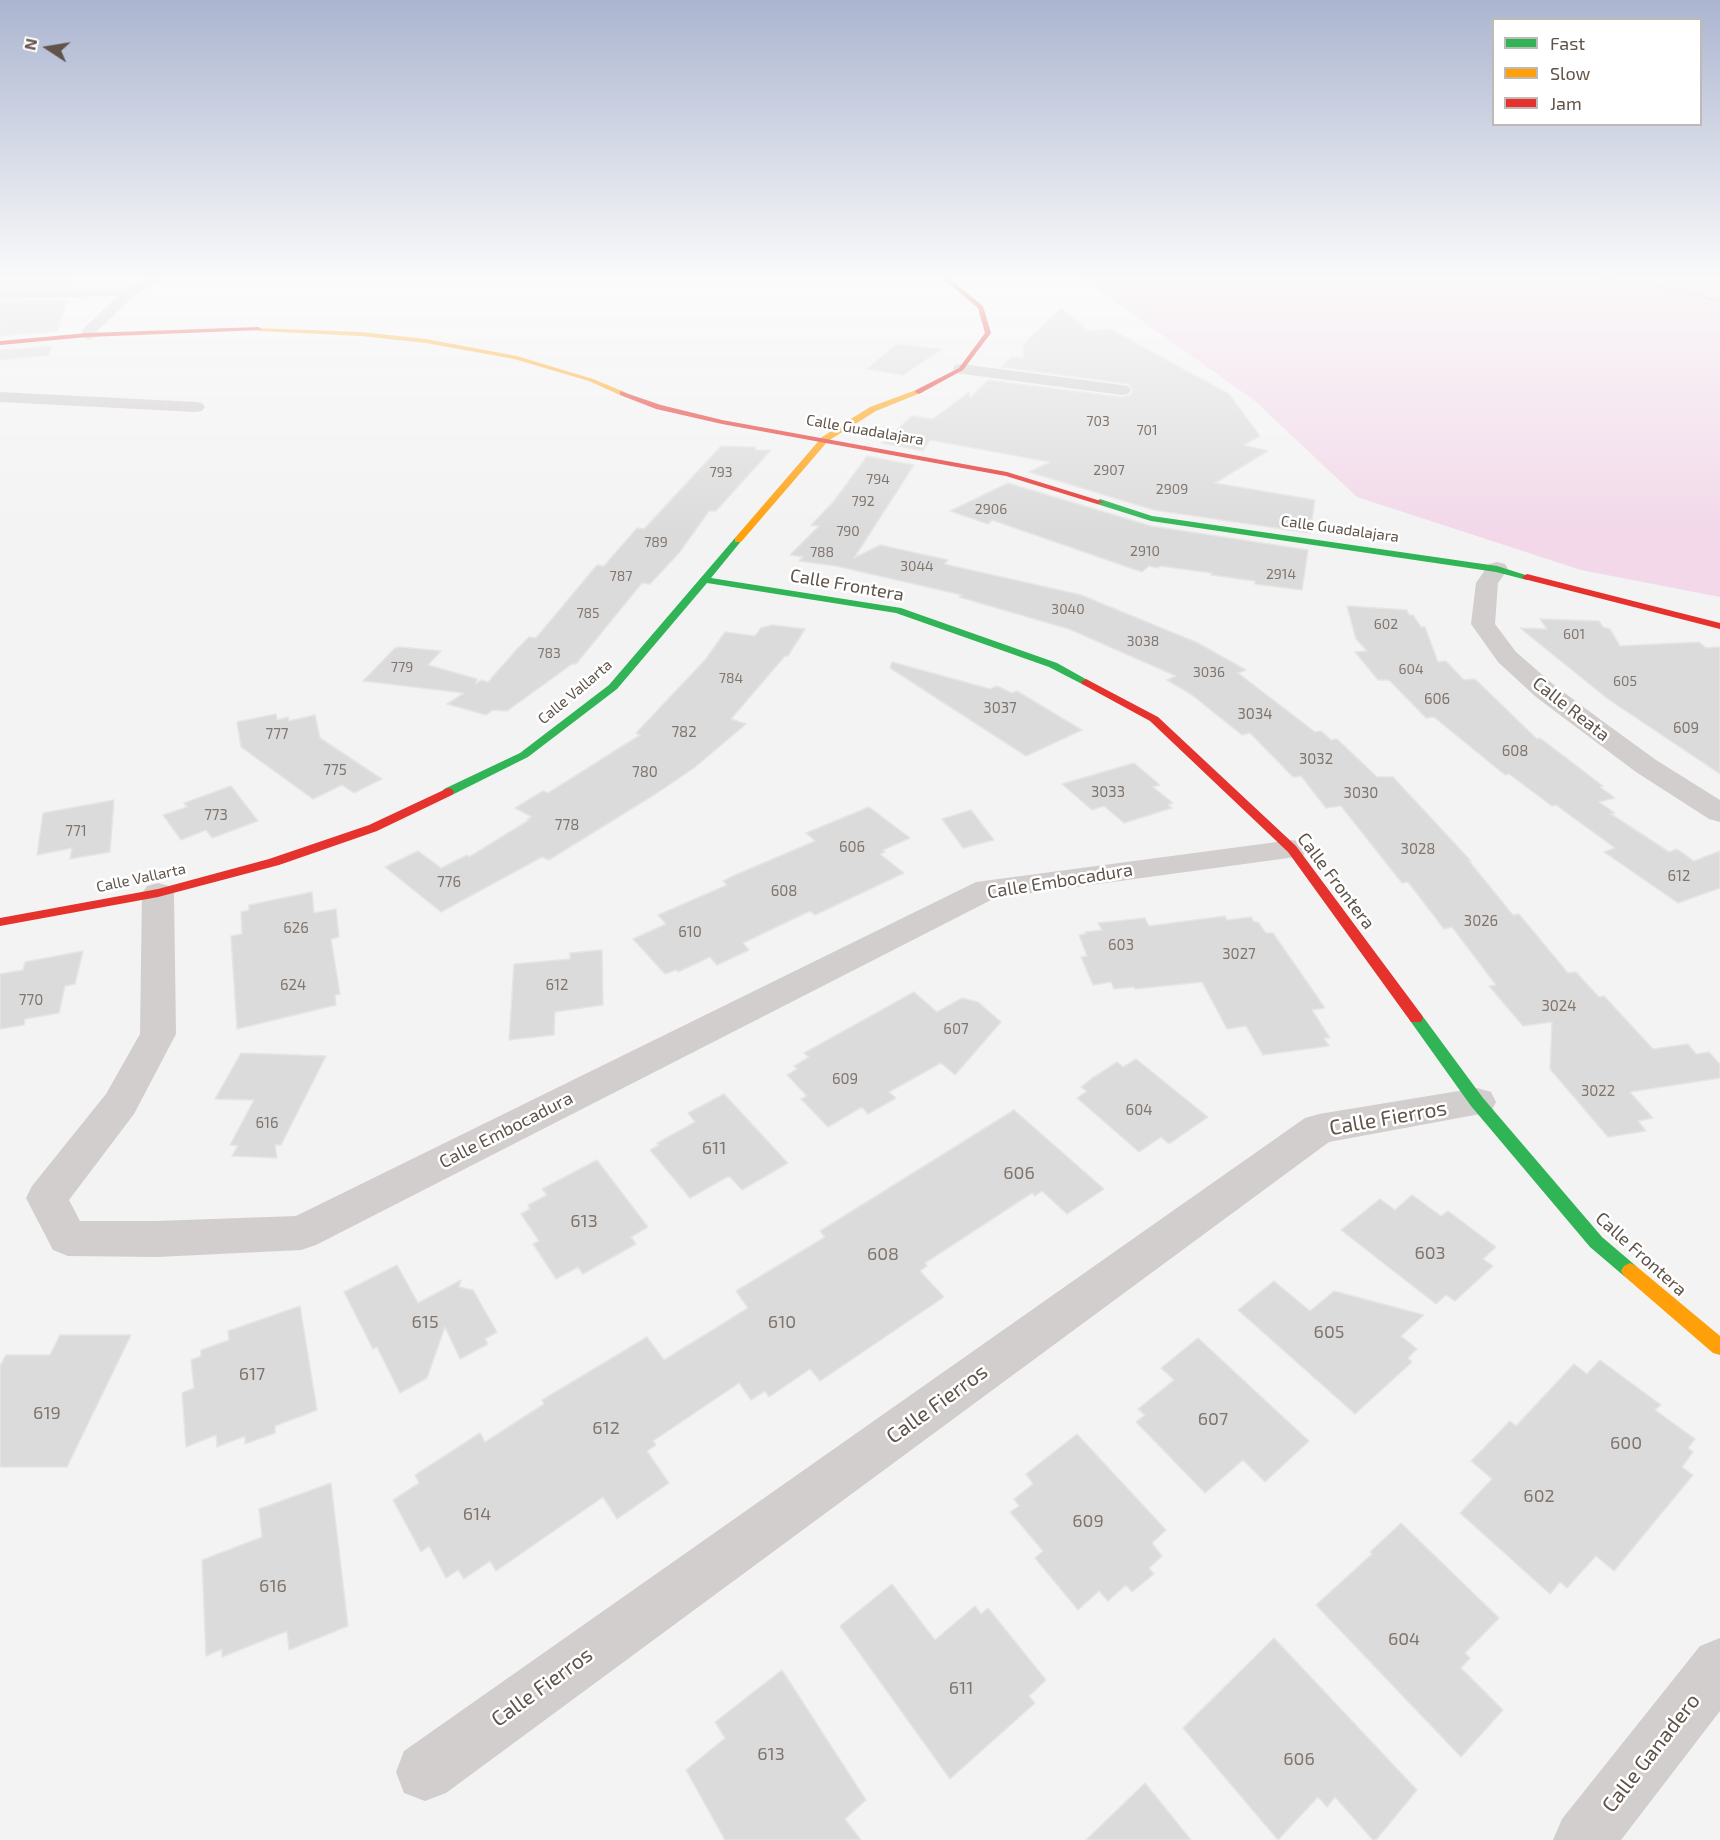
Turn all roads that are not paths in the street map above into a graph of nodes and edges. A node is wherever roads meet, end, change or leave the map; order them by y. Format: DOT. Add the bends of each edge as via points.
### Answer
graph roads {
  1 [pos="531,362"];
  2 [pos="966,362"];
  3 [pos="961,369"];
  4 [pos="1122,390"];
  5 [pos="0,397"];
  6 [pos="196,407"];
  7 [pos="825,440"];
  8 [pos="1497,569"];
  9 [pos="706,580"];
  10 [pos="1720,626"];
  11 [pos="1720,813"];
  12 [pos="1292,849"];
  13 [pos="158,894"];
  14 [pos="0,922"];
  15 [pos="1476,1102"];
  16 [pos="1720,1347"];
  17 [pos="1720,1666"];
  18 [pos="425,1772"];
  19 [pos="1583,1840"];
  1 -- 7 [label="street, Calle Guadalajara" via="659,407"];
  2 -- 3 [label="street, Calle Vallarta"];
  3 -- 4 [label="street"];
  3 -- 7 [label="street, Calle Vallarta" via="923,390 873,409"];
  5 -- 6 [label="street"];
  7 -- 8 [label="street, Calle Guadalajara" via="1007,474 1151,518"];
  7 -- 9 [label="street, Calle Vallarta"];
  8 -- 10 [label="street, Calle Guadalajara"];
  8 -- 11 [label="street, Calle Reata" via="1487,583 1483,624 1507,657 1591,726"];
  9 -- 12 [label="street, Calle Frontera" via="898,610 1053,664 1154,719"];
  9 -- 13 [label="street, Calle Vallarta" via="613,687 524,755 373,828 274,862"];
  12 -- 13 [label="street, Calle Embocadura" via="987,889 301,1233 68,1238 47,1198 120,1104 158,1034"];
  12 -- 15 [label="street, Calle Frontera"];
  13 -- 14 [label="street, Calle Vallarta"];
  15 -- 16 [label="street, Calle Frontera" via="1596,1242"];
  15 -- 18 [label="street, Calle Fierros" via="1319,1129"];
  17 -- 19 [label="street, Calle Ganadero"];
}
